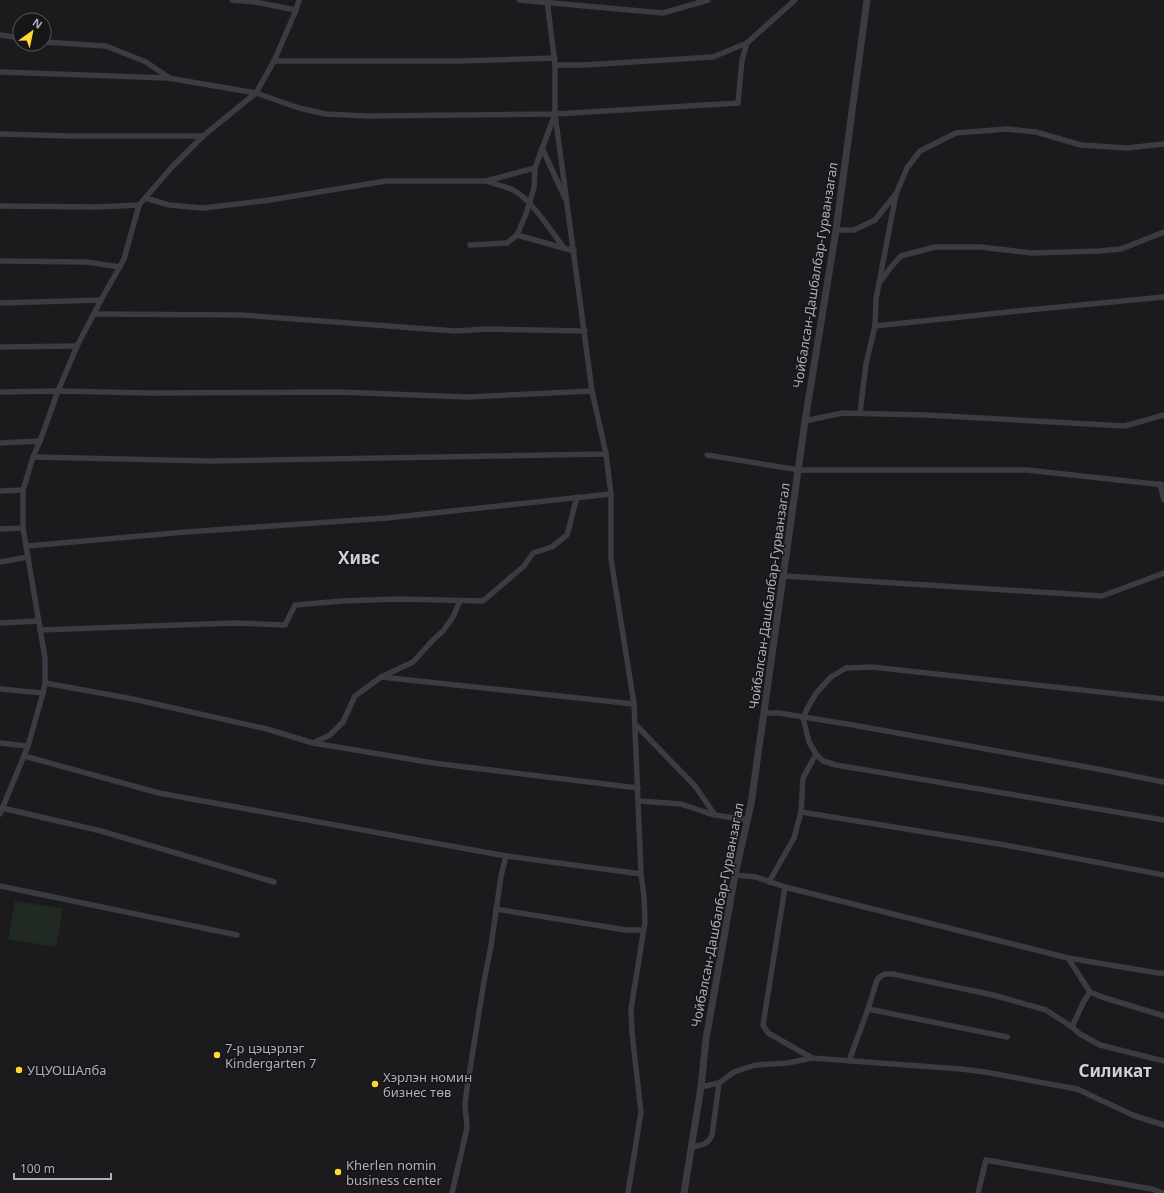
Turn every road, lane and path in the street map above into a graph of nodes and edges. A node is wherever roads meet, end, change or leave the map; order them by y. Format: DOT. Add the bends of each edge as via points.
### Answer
graph roads {
  1 [pos="232,0"];
  2 [pos="299,0"];
  3 [pos="518,0"];
  4 [pos="708,0"];
  5 [pos="795,0"];
  6 [pos="867,0"];
  7 [pos="547,1"];
  8 [pos="296,10"];
  9 [pos="0,35"];
  10 [pos="12,37"];
  11 [pos="52,43"];
  12 [pos="747,43"];
  13 [pos="274,61"];
  14 [pos="555,62"];
  15 [pos="0,72"];
  16 [pos="168,78"];
  17 [pos="256,93"];
  18 [pos="556,114"];
  19 [pos="0,134"];
  20 [pos="202,136"];
  21 [pos="1164,144"];
  22 [pos="542,148"];
  23 [pos="535,168"];
  24 [pos="486,181"];
  25 [pos="896,194"];
  26 [pos="145,198"];
  27 [pos="529,203"];
  28 [pos="567,204"];
  29 [pos="139,205"];
  30 [pos="0,206"];
  31 [pos="836,230"];
  32 [pos="1164,232"];
  33 [pos="517,235"];
  34 [pos="470,245"];
  35 [pos="564,248"];
  36 [pos="574,251"];
  37 [pos="0,261"];
  38 [pos="120,267"];
  39 [pos="879,283"];
  40 [pos="1164,297"];
  41 [pos="101,300"];
  42 [pos="0,303"];
  43 [pos="94,314"];
  44 [pos="875,326"];
  45 [pos="585,331"];
  46 [pos="77,346"];
  47 [pos="0,347"];
  48 [pos="58,391"];
  49 [pos="592,391"];
  50 [pos="0,392"];
  51 [pos="860,413"];
  52 [pos="1164,415"];
  53 [pos="805,421"];
  54 [pos="40,441"];
  55 [pos="0,443"];
  56 [pos="606,454"];
  57 [pos="707,455"];
  58 [pos="33,457"];
  59 [pos="799,470"];
  60 [pos="1162,485"];
  61 [pos="23,490"];
  62 [pos="0,491"];
  63 [pos="611,494"];
  64 [pos="577,497"];
  65 [pos="1164,500"];
  66 [pos="23,528"];
  67 [pos="0,529"];
  68 [pos="26,546"];
  69 [pos="28,556"];
  70 [pos="0,562"];
  71 [pos="1164,573"];
  72 [pos="784,576"];
  73 [pos="460,601"];
  74 [pos="38,621"];
  75 [pos="0,623"];
  76 [pos="40,630"];
  77 [pos="381,677"];
  78 [pos="45,683"];
  79 [pos="0,689"];
  80 [pos="44,693"];
  81 [pos="1164,699"];
  82 [pos="634,704"];
  83 [pos="764,713"];
  84 [pos="803,718"];
  85 [pos="635,724"];
  86 [pos="0,743"];
  87 [pos="313,743"];
  88 [pos="28,746"];
  89 [pos="816,754"];
  90 [pos="24,756"];
  91 [pos="1164,782"];
  92 [pos="638,788"];
  93 [pos="639,801"];
  94 [pos="2,808"];
  95 [pos="801,812"];
  96 [pos="0,814"];
  97 [pos="715,815"];
  98 [pos="747,820"];
  99 [pos="1164,820"];
  100 [pos="506,856"];
  101 [pos="641,874"];
  102 [pos="735,875"];
  103 [pos="1164,875"];
  104 [pos="274,882"];
  105 [pos="769,882"];
  106 [pos="0,886"];
  107 [pos="785,887"];
  108 [pos="496,909"];
  109 [pos="644,930"];
  110 [pos="236,935"];
  111 [pos="1068,958"];
  112 [pos="1164,973"];
  113 [pos="1090,992"];
  114 [pos="868,1009"];
  115 [pos="1164,1016"];
  116 [pos="1072,1027"];
  117 [pos="1007,1037"];
  118 [pos="812,1058"];
  119 [pos="849,1061"];
  120 [pos="1164,1061"];
  121 [pos="719,1083"];
  122 [pos="701,1088"];
  123 [pos="1164,1125"];
  124 [pos="692,1147"];
  125 [pos="452,1193"];
  126 [pos="628,1193"];
  127 [pos="684,1193"];
  128 [pos="978,1193"];
  129 [pos="1163,1193"];
  1 -- 8 [label="street"];
  2 -- 8 [label="street"];
  3 -- 7 [label="street"];
  4 -- 7 [label="street" via="663,13"];
  5 -- 12 [label="street"];
  6 -- 31 [label="street, Чойбалсан-Дашбалбар-Гурванзагал"];
  7 -- 14 [label="street"];
  8 -- 13 [label="street"];
  9 -- 10 [label="street"];
  11 -- 16 [label="street" via="106,46 146,62"];
  12 -- 14 [label="street" via="713,57 584,65"];
  12 -- 18 [label="street" via="742,60 738,103"];
  13 -- 14 [label="street"];
  13 -- 17 [label="street"];
  14 -- 18 [label="street"];
  15 -- 16 [label="street"];
  16 -- 17 [label="street"];
  17 -- 18 [label="street" via="299,108 326,114"];
  17 -- 20 [label="street"];
  18 -- 22 [label="street"];
  18 -- 28 [label="street"];
  19 -- 20 [label="street"];
  20 -- 26 [label="street"];
  21 -- 25 [label="street" via="1127,148 1082,145 1036,132 1007,129 956,133 920,151 907,168"];
  22 -- 23 [label="street"];
  22 -- 28 [label="street"];
  23 -- 24 [label="street"];
  23 -- 27 [label="street" via="534,188"];
  24 -- 26 [label="street" via="386,181 203,208 169,205"];
  24 -- 27 [label="street" via="512,189"];
  25 -- 31 [label="street" via="875,220 854,230"];
  25 -- 39 [label="street"];
  26 -- 29 [label="street"];
  27 -- 33 [label="street"];
  27 -- 35 [label="street"];
  28 -- 36 [label="street"];
  29 -- 30 [label="street"];
  29 -- 38 [label="street"];
  31 -- 53 [label="street, Чойбалсан-Дашбалбар-Гурванзагал"];
  32 -- 39 [label="street" via="1121,249 1099,252 1032,253 980,247 935,247 901,256"];
  33 -- 34 [label="street" via="507,243"];
  33 -- 35 [label="street"];
  35 -- 36 [label="street"];
  36 -- 45 [label="street"];
  37 -- 38 [label="street" via="86,262"];
  38 -- 41 [label="street"];
  39 -- 44 [label="street"];
  40 -- 44 [label="street"];
  41 -- 42 [label="street"];
  41 -- 43 [label="street"];
  43 -- 45 [label="street" via="242,315 454,331"];
  43 -- 46 [label="street"];
  44 -- 51 [label="street" via="866,364"];
  45 -- 49 [label="street"];
  46 -- 47 [label="street"];
  46 -- 48 [label="street"];
  48 -- 49 [label="street" via="339,392 468,397"];
  48 -- 50 [label="street"];
  48 -- 54 [label="street"];
  49 -- 56 [label="street"];
  51 -- 52 [label="street" via="1125,426"];
  51 -- 53 [label="street" via="842,413"];
  53 -- 59 [label="street, Чойбалсан-Дашбалбар-Гурванзагал"];
  54 -- 55 [label="street"];
  54 -- 58 [label="street"];
  56 -- 58 [label="street" via="209,461"];
  56 -- 63 [label="street"];
  57 -- 59 [label="street"];
  58 -- 61 [label="street"];
  59 -- 60 [label="street" via="1027,470"];
  59 -- 72 [label="street, Чойбалсан-Дашбалбар-Гурванзагал"];
  60 -- 65 [label="street"];
  61 -- 62 [label="street"];
  61 -- 66 [label="street"];
  63 -- 64 [label="street"];
  63 -- 82 [label="street" via="611,559"];
  64 -- 68 [label="street" via="387,518"];
  64 -- 73 [label="street" via="567,535 552,547 533,554 524,566 483,601"];
  66 -- 67 [label="street"];
  66 -- 68 [label="street"];
  68 -- 69 [label="street"];
  69 -- 70 [label="street"];
  69 -- 74 [label="street"];
  71 -- 72 [label="street" via="1102,596"];
  72 -- 83 [label="street, Чойбалсан-Дашбалбар-Гурванзагал"];
  73 -- 76 [label="street" via="399,599 295,605 285,625 234,623"];
  73 -- 77 [label="street" via="454,617 413,662"];
  74 -- 75 [label="street"];
  74 -- 76 [label="street"];
  76 -- 78 [label="street" via="45,658"];
  77 -- 82 [label="street"];
  77 -- 87 [label="street" via="355,696 343,722 330,735"];
  78 -- 80 [label="street"];
  78 -- 87 [label="street" via="133,699 267,729"];
  79 -- 80 [label="street"];
  80 -- 88 [label="street"];
  81 -- 84 [label="street" via="872,667 846,668 831,677 817,692"];
  82 -- 85 [label="street"];
  83 -- 84 [label="street"];
  83 -- 98 [label="street, Чойбалсан-Дашбалбар-Гурванзагал"];
  84 -- 89 [label="street" via="809,742"];
  84 -- 91 [label="street"];
  85 -- 92 [label="street"];
  85 -- 97 [label="street" via="694,786"];
  86 -- 88 [label="street"];
  87 -- 92 [label="street" via="433,763"];
  88 -- 90 [label="street"];
  89 -- 95 [label="street" via="803,778"];
  89 -- 99 [label="street" via="823,761 836,765"];
  90 -- 94 [label="street"];
  90 -- 100 [label="street" via="159,793"];
  92 -- 93 [label="street"];
  93 -- 97 [label="street" via="681,804"];
  93 -- 101 [label="street"];
  94 -- 96 [label="street"];
  94 -- 104 [label="street" via="100,831"];
  95 -- 103 [label="street" via="1005,845"];
  95 -- 105 [label="street" via="794,838"];
  97 -- 98 [label="street"];
  98 -- 102 [label="street, Чойбалсан-Дашбалбар-Гурванзагал"];
  100 -- 101 [label="street"];
  100 -- 108 [label="street"];
  101 -- 109 [label="street"];
  102 -- 105 [label="street" via="756,877"];
  102 -- 122 [label="street, Чойбалсан-Дашбалбар-Гурванзагал" via="706,1039"];
  105 -- 107 [label="street"];
  106 -- 110 [label="street"];
  107 -- 111 [label="street"];
  107 -- 118 [label="street" via="763,1025 768,1033"];
  108 -- 109 [label="street" via="626,930"];
  108 -- 125 [label="street" via="466,1088 467,1128"];
  109 -- 126 [label="street" via="631,1009 641,1112"];
  111 -- 112 [label="street"];
  111 -- 113 [label="street"];
  113 -- 115 [label="street"];
  113 -- 116 [label="street"];
  114 -- 116 [label="street" via="877,980 885,974 893,974 993,994 1046,1010"];
  114 -- 117 [label="street"];
  114 -- 119 [label="street"];
  116 -- 120 [label="street" via="1100,1045"];
  118 -- 119 [label="street"];
  118 -- 121 [label="street" via="788,1063 755,1065 734,1072"];
  119 -- 123 [label="street" via="967,1070 1077,1089 1135,1116"];
  121 -- 122 [label="street"];
  121 -- 124 [label="street" via="710,1140 706,1144"];
  122 -- 124 [label="street, Чойбалсан-Дашбалбар-Гурванзагал"];
  124 -- 127 [label="street, Чойбалсан-Дашбалбар-Гурванзагал"];
  128 -- 129 [label="street" via="986,1160"];
}
